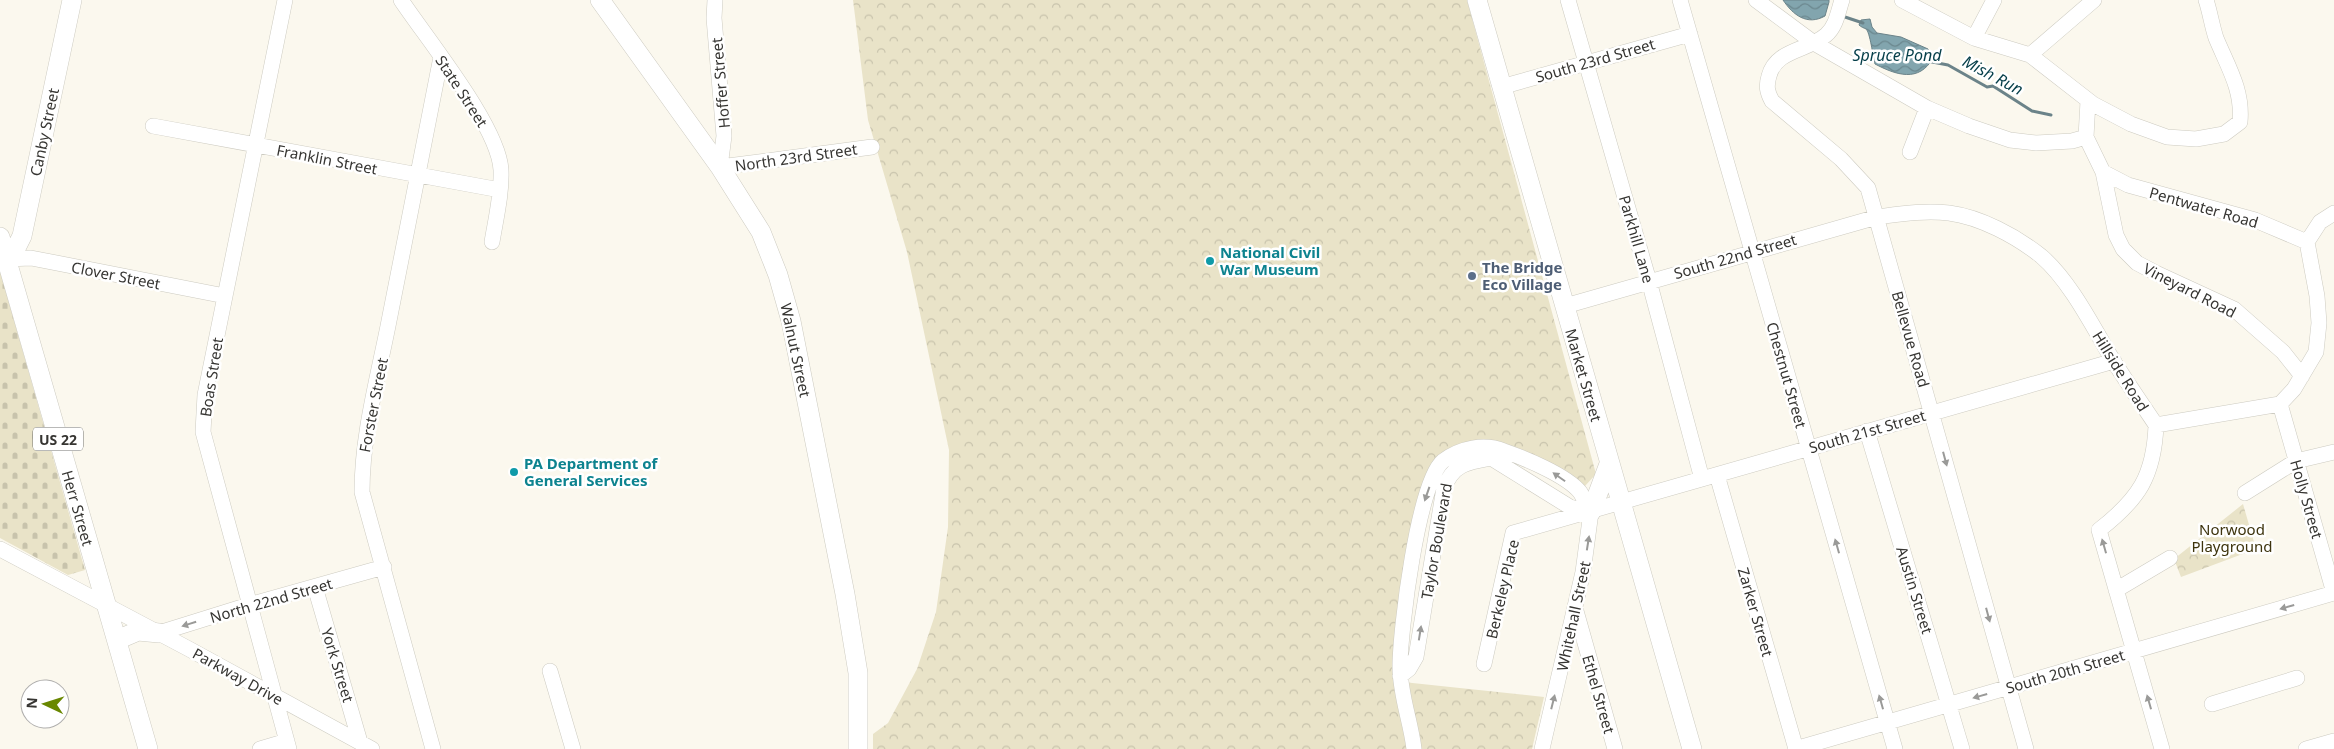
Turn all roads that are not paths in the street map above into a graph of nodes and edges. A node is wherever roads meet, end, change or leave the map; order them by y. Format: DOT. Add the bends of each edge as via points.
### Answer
graph roads {
  1 [pos="72,0"];
  2 [pos="284,0"];
  3 [pos="401,0"];
  4 [pos="600,0"];
  5 [pos="715,0"];
  6 [pos="1477,0"];
  7 [pos="1568,0"];
  8 [pos="1680,0"];
  9 [pos="1756,0"];
  10 [pos="1842,0"];
  11 [pos="1902,0"];
  12 [pos="1994,0"];
  13 [pos="2094,0"];
  14 [pos="2206,0"];
  15 [pos="1690,34"];
  16 [pos="1974,38"];
  17 [pos="1814,43"];
  18 [pos="2030,55"];
  19 [pos="441,57"];
  20 [pos="1585,62"];
  21 [pos="1501,87"];
  22 [pos="2088,101"];
  23 [pos="1927,108"];
  24 [pos="153,126"];
  25 [pos="2086,137"];
  26 [pos="255,145"];
  27 [pos="872,147"];
  28 [pos="1910,152"];
  29 [pos="720,166"];
  30 [pos="2103,172"];
  31 [pos="417,175"];
  32 [pos="500,190"];
  33 [pos="2334,213"];
  34 [pos="1877,217"];
  35 [pos="0,237"];
  36 [pos="492,242"];
  37 [pos="2307,242"];
  38 [pos="1752,251"];
  39 [pos="6,259"];
  40 [pos="1649,281"];
  41 [pos="225,296"];
  42 [pos="1565,306"];
  43 [pos="2114,361"];
  44 [pos="2302,376"];
  45 [pos="2280,404"];
  46 [pos="1932,412"];
  47 [pos="2156,425"];
  48 [pos="1867,431"];
  49 [pos="1808,448"];
  50 [pos="2334,452"];
  51 [pos="2296,461"];
  52 [pos="1609,464"];
  53 [pos="1717,475"];
  54 [pos="1702,480"];
  55 [pos="2245,493"];
  56 [pos="1620,503"];
  57 [pos="1591,512"];
  58 [pos="0,549"];
  59 [pos="2170,558"];
  60 [pos="384,568"];
  61 [pos="315,587"];
  62 [pos="2116,590"];
  63 [pos="2334,593"];
  64 [pos="105,603"];
  65 [pos="252,604"];
  66 [pos="1575,610"];
  67 [pos="159,633"];
  68 [pos="117,640"];
  69 [pos="2134,651"];
  70 [pos="1484,664"];
  71 [pos="550,671"];
  72 [pos="2297,678"];
  73 [pos="2008,688"];
  74 [pos="275,696"];
  75 [pos="2212,704"];
  76 [pos="1949,705"];
  77 [pos="1887,722"];
  78 [pos="1609,726"];
  79 [pos="2334,741"];
  80 [pos="288,745"];
  81 [pos="366,746"];
  82 [pos="148,749"];
  83 [pos="260,749"];
  84 [pos="433,749"];
  85 [pos="573,749"];
  86 [pos="858,749"];
  87 [pos="1414,749"];
  88 [pos="1542,749"];
  89 [pos="1604,749"];
  90 [pos="1615,749"];
  91 [pos="1692,749"];
  92 [pos="1796,749"];
  93 [pos="1895,749"];
  94 [pos="1962,749"];
  95 [pos="2026,749"];
  96 [pos="2162,749"];
  97 [pos="2306,749"];
  1 -- 39 [label="main road, Canby Street" via="22,236"];
  2 -- 26 [label="street, Boas Street"];
  3 -- 19 [label="street, State Street"];
  4 -- 29 [label="main road, Walnut Street"];
  5 -- 29 [label="street, Hoffer Street" via="724,136"];
  6 -- 21 [label="main road, Market Street"];
  7 -- 20 [label="street, Parkhill Lane"];
  8 -- 15 [label="street, Chestnut Street"];
  9 -- 17 [label="street"];
  10 -- 17 [label="street, Bellevue Road" via="1828,34"];
  11 -- 16 [label="street"];
  12 -- 16 [label="street"];
  13 -- 18 [label="street"];
  14 -- 22 [label="street" via="2242,104 2240,122 2224,134 2196,139 2166,137 2131,124"];
  15 -- 20 [label="street, South 23rd Street"];
  15 -- 38 [label="street, Chestnut Street"];
  16 -- 18 [label="street"];
  17 -- 23 [label="street"];
  17 -- 34 [label="street, Bellevue Road" via="1790,52 1772,65 1766,92 1772,101 1841,159 1868,188"];
  18 -- 22 [label="street"];
  19 -- 31 [label="street, Forster Street"];
  19 -- 32 [label="street, State Street" via="498,148"];
  20 -- 21 [label="street, South 23rd Street"];
  20 -- 40 [label="street, Parkhill Lane"];
  21 -- 42 [label="main road, Market Street"];
  22 -- 25 [label="street, Vineyard Road"];
  23 -- 25 [label="street" via="2010,140 2054,142"];
  23 -- 28 [label="street"];
  24 -- 26 [label="street, Franklin Street"];
  25 -- 30 [label="street, Vineyard Road"];
  26 -- 31 [label="street, Franklin Street"];
  26 -- 41 [label="street, Boas Street"];
  27 -- 29 [label="street, North 23rd Street"];
  29 -- 86 [label="main road, Walnut Street" via="761,232 792,321 858,673"];
  30 -- 37 [label="street, Pentwater Road" via="2128,185 2255,220"];
  30 -- 44 [label="street, Vineyard Road" via="2116,235 2123,249 2137,263 2156,274 2234,310 2284,352"];
  31 -- 32 [label="street, Franklin Street"];
  31 -- 60 [label="street, Forster Street" via="362,459 362,492"];
  32 -- 36 [label="street, State Street"];
  33 -- 37 [label="street" via="2320,222"];
  34 -- 38 [label="street, South 22nd Street"];
  34 -- 43 [label="street, Hillside Road" via="1913,212 1948,213 1976,219 2017,240 2053,268"];
  34 -- 46 [label="street, Bellevue Road"];
  35 -- 39 [label="main road, Herr Street / US 22"];
  37 -- 44 [label="street" via="2319,323 2316,352"];
  38 -- 40 [label="street, South 22nd Street"];
  38 -- 49 [label="street, Chestnut Street"];
  39 -- 41 [label="street, Clover Street" via="32,258"];
  39 -- 64 [label="main road, Herr Street / US 22"];
  40 -- 42 [label="street, South 22nd Street"];
  40 -- 54 [label="street, Parkhill Lane"];
  41 -- 65 [label="street, Boas Street" via="205,395 203,432"];
  42 -- 52 [label="main road, Market Street"];
  43 -- 46 [label="street, South 21st Street"];
  43 -- 47 [label="street, Hillside Road"];
  44 -- 45 [label="street"];
  45 -- 47 [label="street, Hillside Road"];
  45 -- 51 [label="street, Holly Street"];
  46 -- 48 [label="street, South 21st Street"];
  46 -- 73 [label="street, Bellevue Road, one-way"];
  62 -- 47 [label="street, one-way" via="2100,530 2137,495 2155,448"];
  48 -- 49 [label="street, South 21st Street"];
  48 -- 76 [label="street, Austin Street"];
  49 -- 53 [label="street, South 21st Street"];
  77 -- 49 [label="street, Chestnut Street, one-way"];
  50 -- 51 [label="street"];
  51 -- 55 [label="street"];
  51 -- 63 [label="street, Holly Street"];
  52 -- 56 [label="main road, Market Street"];
  52 -- 57 [label="main road"];
  53 -- 54 [label="street, South 21st Street"];
  53 -- 92 [label="street, Zarker Street"];
  54 -- 56 [label="street, South 21st Street"];
  56 -- 57 [label="street"];
  56 -- 91 [label="main road, Market Street"];
  66 -- 57 [label="street, Whitehall Street, one-way"];
  57 -- 70 [label="street, Berkeley Place" via="1513,533"];
  57 -- 87 [label="street, Taylor Boulevard" via="1579,492 1549,470 1495,448 1469,448 1442,462 1428,488 1416,537 1402,626 1400,676"];
  58 -- 64 [label="street, Parkway Drive"];
  59 -- 62 [label="street"];
  60 -- 61 [label="street, North 22nd Street"];
  60 -- 84 [label="street, Forster Street"];
  61 -- 65 [label="street, North 22nd Street"];
  61 -- 81 [label="street, York Street"];
  62 -- 69 [label="street"];
  63 -- 69 [label="street, South 20th Street, one-way"];
  64 -- 67 [label="street, Parkway Drive"];
  64 -- 68 [label="main road, Herr Street / US 22"];
  65 -- 67 [label="street, North 22nd Street, one-way"];
  65 -- 74 [label="street, Boas Street"];
  66 -- 78 [label="street, Ethel Street"];
  88 -- 66 [label="street, Whitehall Street, one-way"];
  67 -- 68 [label="main road" via="138,631"];
  67 -- 74 [label="street, Parkway Drive"];
  68 -- 82 [label="main road, Herr Street / US 22"];
  69 -- 73 [label="street, South 20th Street"];
  96 -- 69 [label="street, one-way"];
  71 -- 85 [label="street"];
  72 -- 75 [label="street"];
  73 -- 76 [label="street, South 20th Street, one-way"];
  73 -- 95 [label="street, Bellevue Road"];
  74 -- 80 [label="street, Boas Street"];
  74 -- 81 [label="street, Parkway Drive"];
  76 -- 77 [label="street, South 20th Street"];
  76 -- 94 [label="street, Austin Street"];
  77 -- 92 [label="street, South 20th Street"];
  77 -- 93 [label="street, Chestnut Street"];
  78 -- 89 [label="street"];
  78 -- 90 [label="street, Ethel Street"];
  79 -- 97 [label="street"];
  80 -- 83 [label="street"];
}
